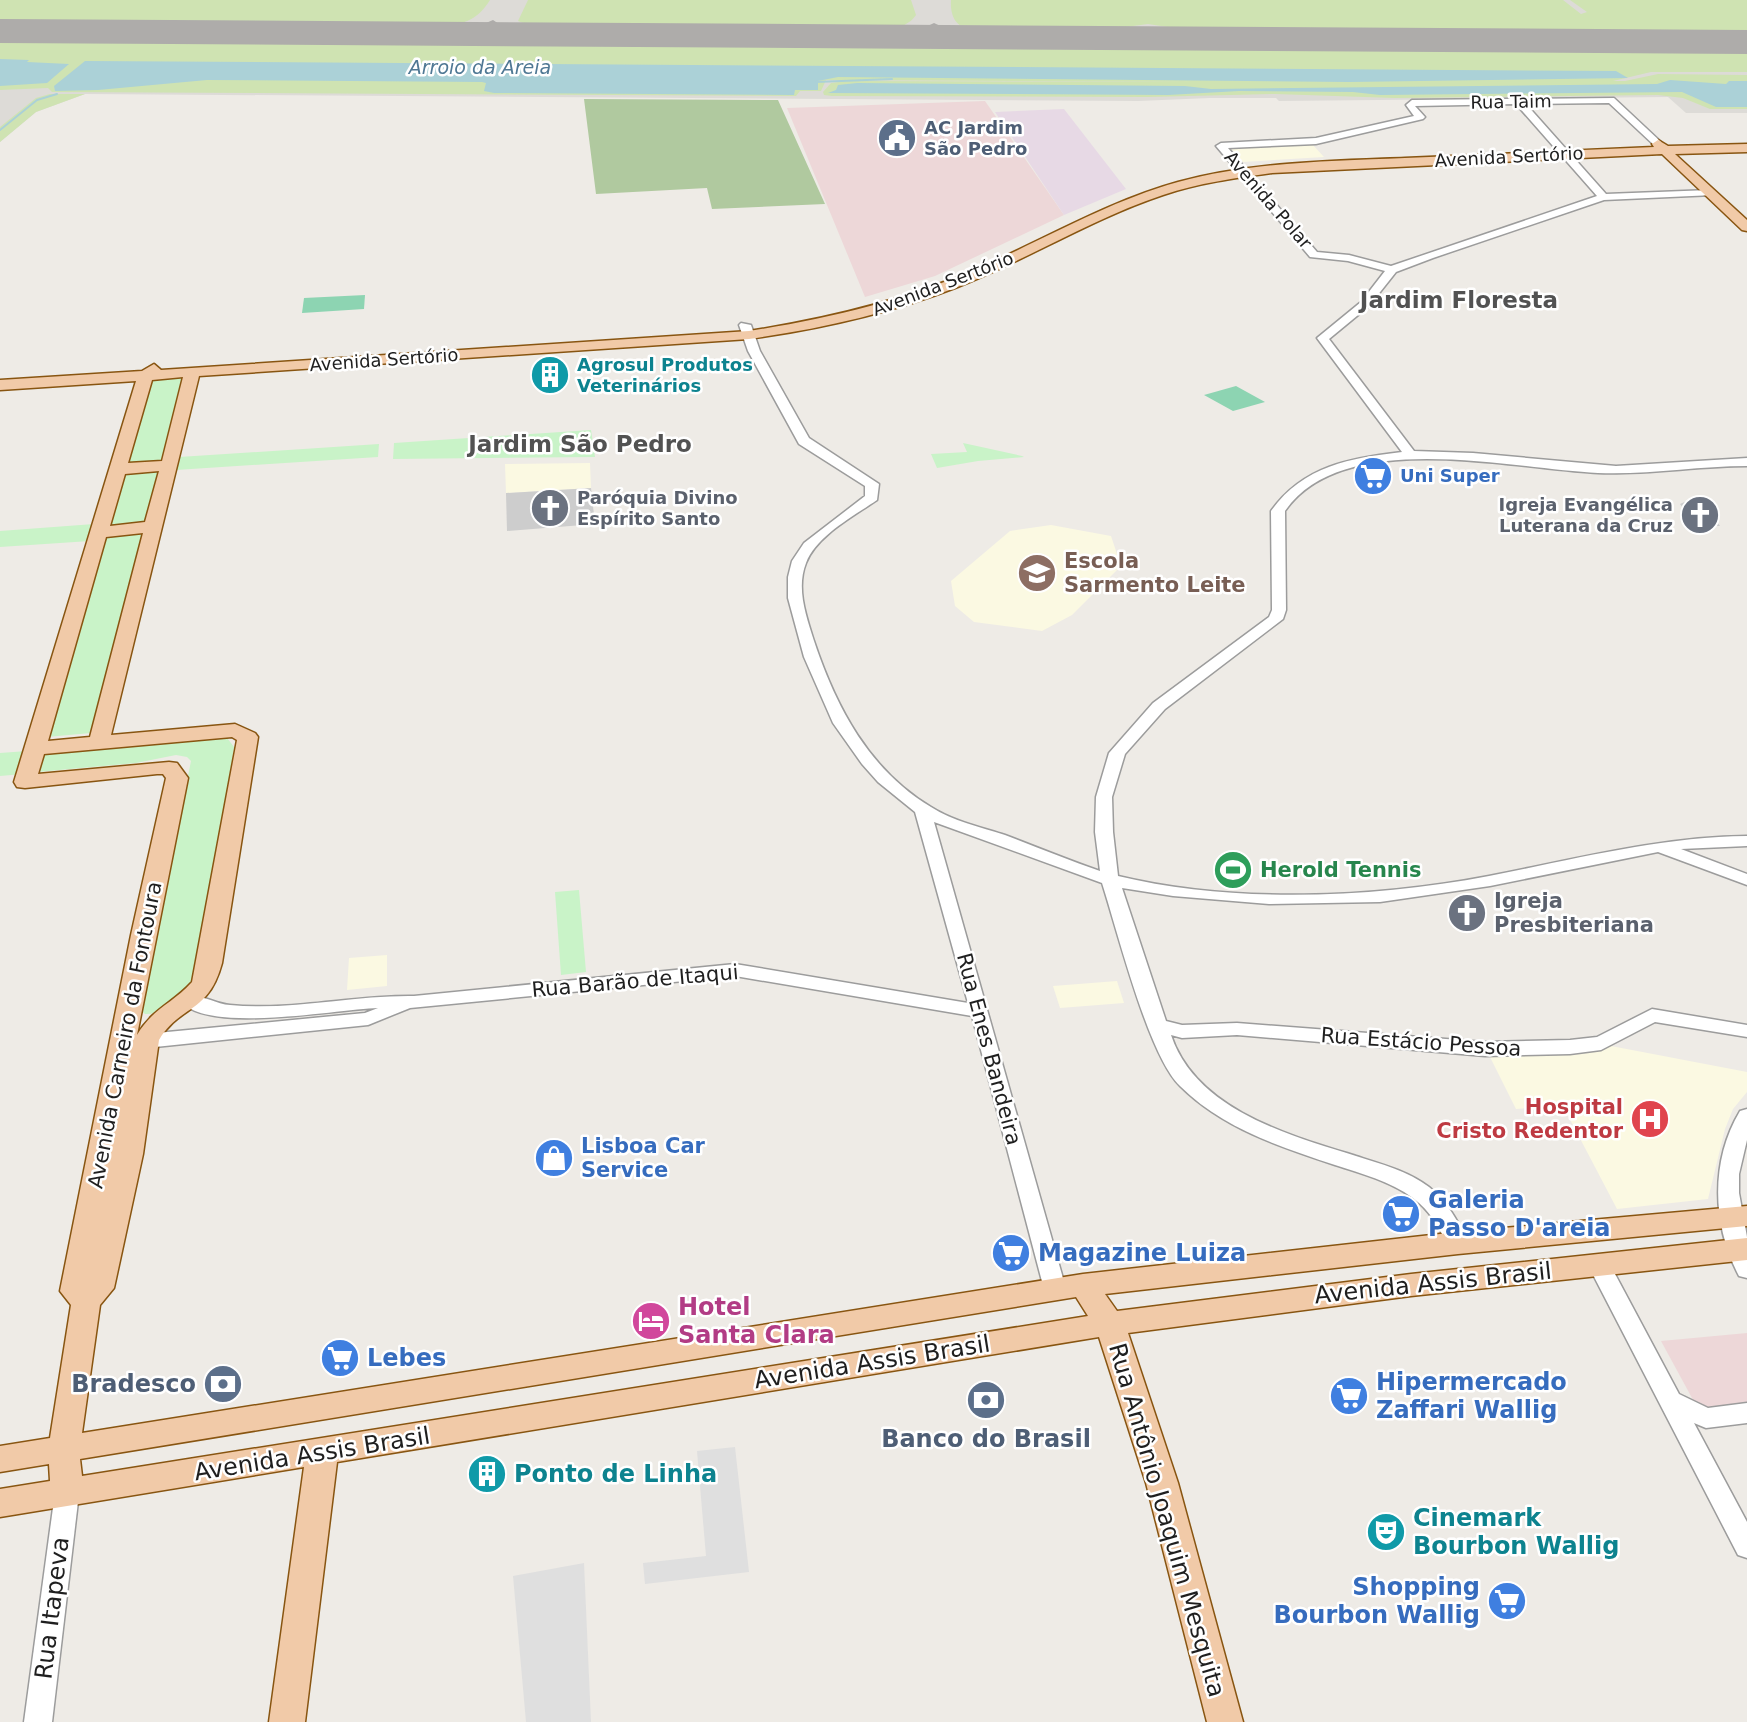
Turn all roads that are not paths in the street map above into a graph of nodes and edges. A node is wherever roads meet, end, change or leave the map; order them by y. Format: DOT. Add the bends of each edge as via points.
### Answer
graph roads {
  1 [pos="1519,102"];
  2 [pos="1747,142"];
  3 [pos="1221,146"];
  4 [pos="1660,147"];
  5 [pos="1747,148"];
  6 [pos="1562,151"];
  7 [pos="1240,169"];
  8 [pos="1710,193"];
  9 [pos="1603,197"];
  10 [pos="1747,227"];
  11 [pos="1392,270"];
  12 [pos="747,330"];
  13 [pos="169,363"];
  14 [pos="192,373"];
  15 [pos="145,376"];
  16 [pos="0,378"];
  17 [pos="0,385"];
  18 [pos="1410,455"];
  19 [pos="1747,462"];
  20 [pos="169,464"];
  21 [pos="119,469"];
  22 [pos="154,527"];
  23 [pos="100,532"];
  24 [pos="99,742"];
  25 [pos="34,748"];
  26 [pos="923,809"];
  27 [pos="1747,841"];
  28 [pos="1658,846"];
  29 [pos="1747,880"];
  30 [pos="1112,887"];
  31 [pos="190,1000"];
  32 [pos="369,1010"];
  33 [pos="980,1011"];
  34 [pos="1747,1031"];
  35 [pos="1160,1033"];
  36 [pos="134,1042"];
  37 [pos="1747,1116"];
  38 [pos="1738,1217"];
  39 [pos="1458,1244"];
  40 [pos="1745,1257"];
  41 [pos="1599,1265"];
  42 [pos="1069,1287"];
  43 [pos="1110,1324"];
  44 [pos="1671,1401"];
  45 [pos="1747,1413"];
  46 [pos="1706,1418"];
  47 [pos="1693,1442"];
  48 [pos="64,1450"];
  49 [pos="321,1452"];
  50 [pos="0,1459"];
  51 [pos="67,1493"];
  52 [pos="0,1503"];
  53 [pos="1747,1547"];
  54 [pos="38,1722"];
  55 [pos="287,1722"];
  56 [pos="1225,1722"];
  1 -- 3 [label="street, Rua Taim" via="1411,103 1420,117 1316,141"];
  1 -- 4 [label="street, Rua Taim" via="1611,100"];
  1 -- 6 [label="street"];
  2 -- 4 [label="main road, Avenida Sertório"];
  3 -- 7 [label="street, Avenida Polar"];
  4 -- 5 [label="main road, Avenida Sertório"];
  4 -- 6 [label="main road, Avenida Sertório"];
  4 -- 8 [label="main road"];
  6 -- 7 [label="main road, Avenida Sertório"];
  6 -- 9 [label="street"];
  7 -- 11 [label="street, Avenida Polar" via="1314,255 1349,258"];
  7 -- 12 [label="main road, Avenida Sertório" via="1126,204 978,274 878,311 800,328"];
  8 -- 9 [label="street"];
  8 -- 10 [label="main road"];
  9 -- 11 [label="street"];
  11 -- 18 [label="street" via="1365,304 1323,338"];
  12 -- 13 [label="main road, Avenida Sertório"];
  12 -- 14 [label="main road, Avenida Sertório"];
  12 -- 26 [label="street" via="798,433 868,480 874,490 872,497 810,542 794,568 794,596 826,697 839,723 872,767"];
  13 -- 15 [label="main road"];
  13 -- 16 [label="main road, Avenida Sertório"];
  14 -- 15 [label="main road, Avenida Sertório"];
  14 -- 20 [label="main road"];
  15 -- 17 [label="main road, Avenida Sertório"];
  15 -- 21 [label="main road"];
  18 -- 19 [label="street" via="1480,456 1599,469"];
  18 -- 30 [label="street" via="1386,456 1332,470 1294,491 1278,511 1276,619 1159,706 1117,753 1104,797"];
  20 -- 21 [label="main road"];
  20 -- 22 [label="main road"];
  21 -- 23 [label="main road"];
  22 -- 23 [label="main road"];
  22 -- 24 [label="main road"];
  23 -- 25 [label="main road"];
  24 -- 25 [label="main road"];
  24 -- 31 [label="main road, Avenida Carneiro da Fontoura" via="235,730 248,737 213,949 204,984"];
  25 -- 36 [label="main road, Avenida Carneiro da Fontoura" via="25,782 169,768 175,772"];
  26 -- 30 [label="street"];
  26 -- 33 [label="street, Rua Enes Bandeira"];
  27 -- 28 [label="street"];
  28 -- 29 [label="street"];
  28 -- 30 [label="street" via="1486,882 1353,899 1247,899 1136,884"];
  30 -- 35 [label="street"];
  31 -- 32 [label="street, Rua Barão de Itaqui" via="211,1010"];
  31 -- 36 [label="main road, Avenida Carneiro da Fontoura"];
  32 -- 33 [label="street, Rua Barão de Itaqui" via="735,970"];
  32 -- 36 [label="street, Rua Barão de Itaqui"];
  33 -- 42 [label="street, Rua Enes Bandeira"];
  34 -- 35 [label="street, Rua Estácio Pessoa" via="1652,1015 1601,1043 1539,1049 1237,1030"];
  35 -- 39 [label="street" via="1185,1080 1232,1117 1393,1176 1422,1193 1445,1217"];
  36 -- 48 [label="main road, Avenida Carneiro da Fontoura" via="129,1154 99,1288 86,1301"];
  37 -- 38 [label="street" via="1726,1192"];
  38 -- 39 [label="main road, Avenida Assis Brasil"];
  38 -- 40 [label="street"];
  39 -- 42 [label="main road, Avenida Assis Brasil"];
  40 -- 41 [label="main road, Avenida Assis Brasil"];
  41 -- 43 [label="main road, Avenida Assis Brasil"];
  41 -- 44 [label="street"];
  42 -- 43 [label="main road, Rua Antônio Joaquim Mesquita"];
  42 -- 48 [label="main road, Avenida Assis Brasil"];
  43 -- 49 [label="main road, Avenida Assis Brasil"];
  43 -- 56 [label="main road, Rua Antônio Joaquim Mesquita" via="1162,1483"];
  44 -- 46 [label="street"];
  44 -- 47 [label="street"];
  45 -- 46 [label="street"];
  46 -- 47 [label="street"];
  47 -- 53 [label="street"];
  48 -- 50 [label="main road, Avenida Assis Brasil"];
  48 -- 51 [label="main road, Avenida Carneiro da Fontoura"];
  49 -- 51 [label="main road, Avenida Assis Brasil"];
  49 -- 55 [label="main road"];
  51 -- 52 [label="main road, Avenida Assis Brasil"];
  51 -- 54 [label="street, Rua Itapeva"];
}
